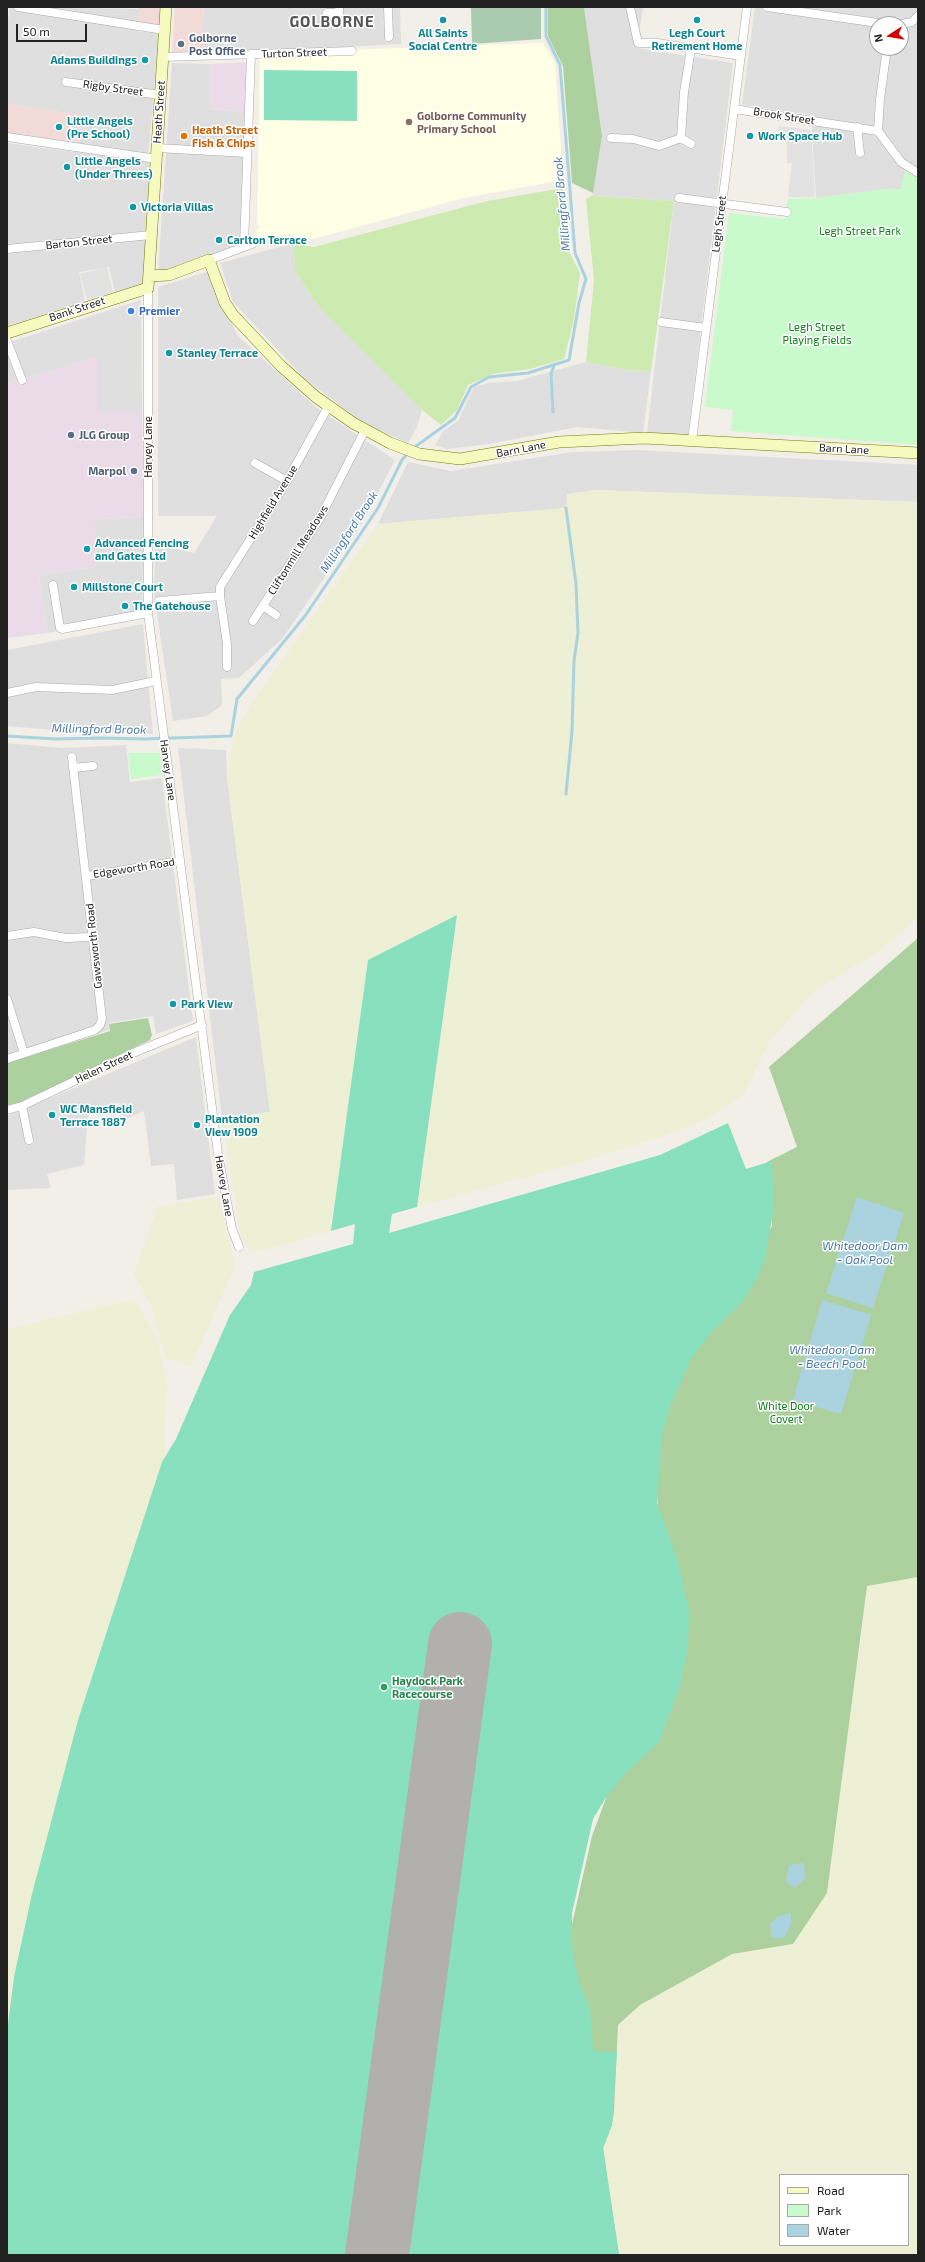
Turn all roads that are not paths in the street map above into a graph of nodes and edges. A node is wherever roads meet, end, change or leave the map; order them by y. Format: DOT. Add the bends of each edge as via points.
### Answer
graph roads {
  1 [pos="18,7"];
  2 [pos="166,7"];
  3 [pos="339,7"];
  4 [pos="388,7"];
  5 [pos="630,7"];
  6 [pos="747,7"];
  7 [pos="767,7"];
  8 [pos="327,14"];
  9 [pos="918,16"];
  10 [pos="869,22"];
  11 [pos="909,23"];
  12 [pos="164,30"];
  13 [pos="389,37"];
  14 [pos="690,48"];
  15 [pos="352,51"];
  16 [pos="251,54"];
  17 [pos="741,56"];
  18 [pos="886,56"];
  19 [pos="163,57"];
  20 [pos="66,82"];
  21 [pos="160,95"];
  22 [pos="734,109"];
  23 [pos="857,127"];
  24 [pos="878,131"];
  25 [pos="7,137"];
  26 [pos="611,138"];
  27 [pos="681,138"];
  28 [pos="691,144"];
  29 [pos="157,148"];
  30 [pos="246,153"];
  31 [pos="860,153"];
  32 [pos="157,159"];
  33 [pos="918,173"];
  34 [pos="679,198"];
  35 [pos="722,203"];
  36 [pos="786,212"];
  37 [pos="151,235"];
  38 [pos="7,249"];
  39 [pos="209,260"];
  40 [pos="149,276"];
  41 [pos="148,288"];
  42 [pos="661,322"];
  43 [pos="706,328"];
  44 [pos="7,333"];
  45 [pos="7,341"];
  46 [pos="22,380"];
  47 [pos="328,407"];
  48 [pos="365,430"];
  49 [pos="692,441"];
  50 [pos="918,454"];
  51 [pos="255,463"];
  52 [pos="286,481"];
  53 [pos="53,585"];
  54 [pos="220,596"];
  55 [pos="159,601"];
  56 [pos="263,606"];
  57 [pos="148,613"];
  58 [pos="276,615"];
  59 [pos="253,621"];
  60 [pos="227,667"];
  61 [pos="156,681"];
  62 [pos="7,693"];
  63 [pos="72,757"];
  64 [pos="93,766"];
  65 [pos="73,768"];
  66 [pos="180,861"];
  67 [pos="87,876"];
  68 [pos="7,936"];
  69 [pos="91,937"];
  70 [pos="7,999"];
  71 [pos="202,1025"];
  72 [pos="24,1053"];
  73 [pos="7,1059"];
  74 [pos="22,1106"];
  75 [pos="7,1110"];
  76 [pos="29,1140"];
  77 [pos="239,1248"];
  1 -- 12 [label="street"];
  2 -- 12 [label="street, Heath Street"];
  3 -- 8 [label="street" via="339,13"];
  4 -- 13 [label="street"];
  5 -- 14 [label="street" via="638,43"];
  6 -- 17 [label="street, Legh Street"];
  7 -- 10 [label="street"];
  9 -- 11 [label="street"];
  12 -- 19 [label="street, Heath Street"];
  14 -- 17 [label="street"];
  14 -- 27 [label="street"];
  15 -- 16 [label="street, Turton Street"];
  16 -- 19 [label="street, Turton Street"];
  16 -- 30 [label="street"];
  17 -- 22 [label="street, Legh Street"];
  18 -- 24 [label="street"];
  19 -- 21 [label="street, Heath Street"];
  20 -- 21 [label="street, Rigby Street"];
  21 -- 29 [label="street, Heath Street"];
  22 -- 23 [label="street, Brook Street"];
  22 -- 35 [label="street, Legh Street"];
  23 -- 24 [label="street, Brook Street"];
  23 -- 31 [label="street"];
  24 -- 33 [label="street" via="901,162"];
  25 -- 32 [label="street"];
  26 -- 27 [label="street" via="628,138 659,146"];
  27 -- 28 [label="street"];
  29 -- 30 [label="street"];
  29 -- 32 [label="street, Heath Street"];
  30 -- 39 [label="street" via="248,245"];
  32 -- 37 [label="street, Heath Street"];
  34 -- 35 [label="street"];
  35 -- 36 [label="street"];
  35 -- 43 [label="street, Legh Street"];
  37 -- 38 [label="street, Barton Street"];
  37 -- 40 [label="street, Heath Street"];
  39 -- 40 [label="street" via="169,275"];
  39 -- 47 [label="street, Barn Lane" via="225,303 241,326 285,371"];
  40 -- 41 [label="street, Heath Street"];
  41 -- 44 [label="street, Bank Street"];
  41 -- 57 [label="street, Harvey Lane"];
  42 -- 43 [label="street"];
  43 -- 49 [label="street, Legh Street"];
  45 -- 46 [label="street"];
  47 -- 48 [label="street, Barn Lane"];
  47 -- 52 [label="street, Highfield Avenue"];
  48 -- 49 [label="street, Barn Lane" via="407,451 460,459 592,439"];
  48 -- 56 [label="street, Cliftonmill Meadows" via="320,518"];
  49 -- 50 [label="street, Barn Lane"];
  51 -- 52 [label="street"];
  52 -- 54 [label="street, Highfield Avenue" via="220,587"];
  53 -- 57 [label="street" via="62,629"];
  54 -- 55 [label="street"];
  54 -- 60 [label="street" via="227,644"];
  56 -- 58 [label="street, Cliftonmill Meadows"];
  56 -- 59 [label="street, Cliftonmill Meadows"];
  57 -- 61 [label="street, Harvey Lane"];
  61 -- 62 [label="street" via="112,690 42,686"];
  61 -- 66 [label="street, Harvey Lane"];
  63 -- 65 [label="street, Gawsworth Road"];
  64 -- 65 [label="street"];
  65 -- 67 [label="street, Gawsworth Road"];
  66 -- 67 [label="street, Edgeworth Road"];
  66 -- 71 [label="street, Harvey Lane"];
  67 -- 69 [label="street, Gawsworth Road"];
  68 -- 69 [label="street" via="34,932 66,938"];
  69 -- 72 [label="street, Gawsworth Road" via="102,1019 100,1025 95,1030"];
  70 -- 72 [label="street"];
  71 -- 74 [label="street, Helen Street" via="140,1050"];
  71 -- 77 [label="street, Harvey Lane" via="218,1154 232,1229"];
  72 -- 73 [label="street, Gawsworth Road"];
  74 -- 75 [label="street, Helen Street"];
  74 -- 76 [label="street"];
}
